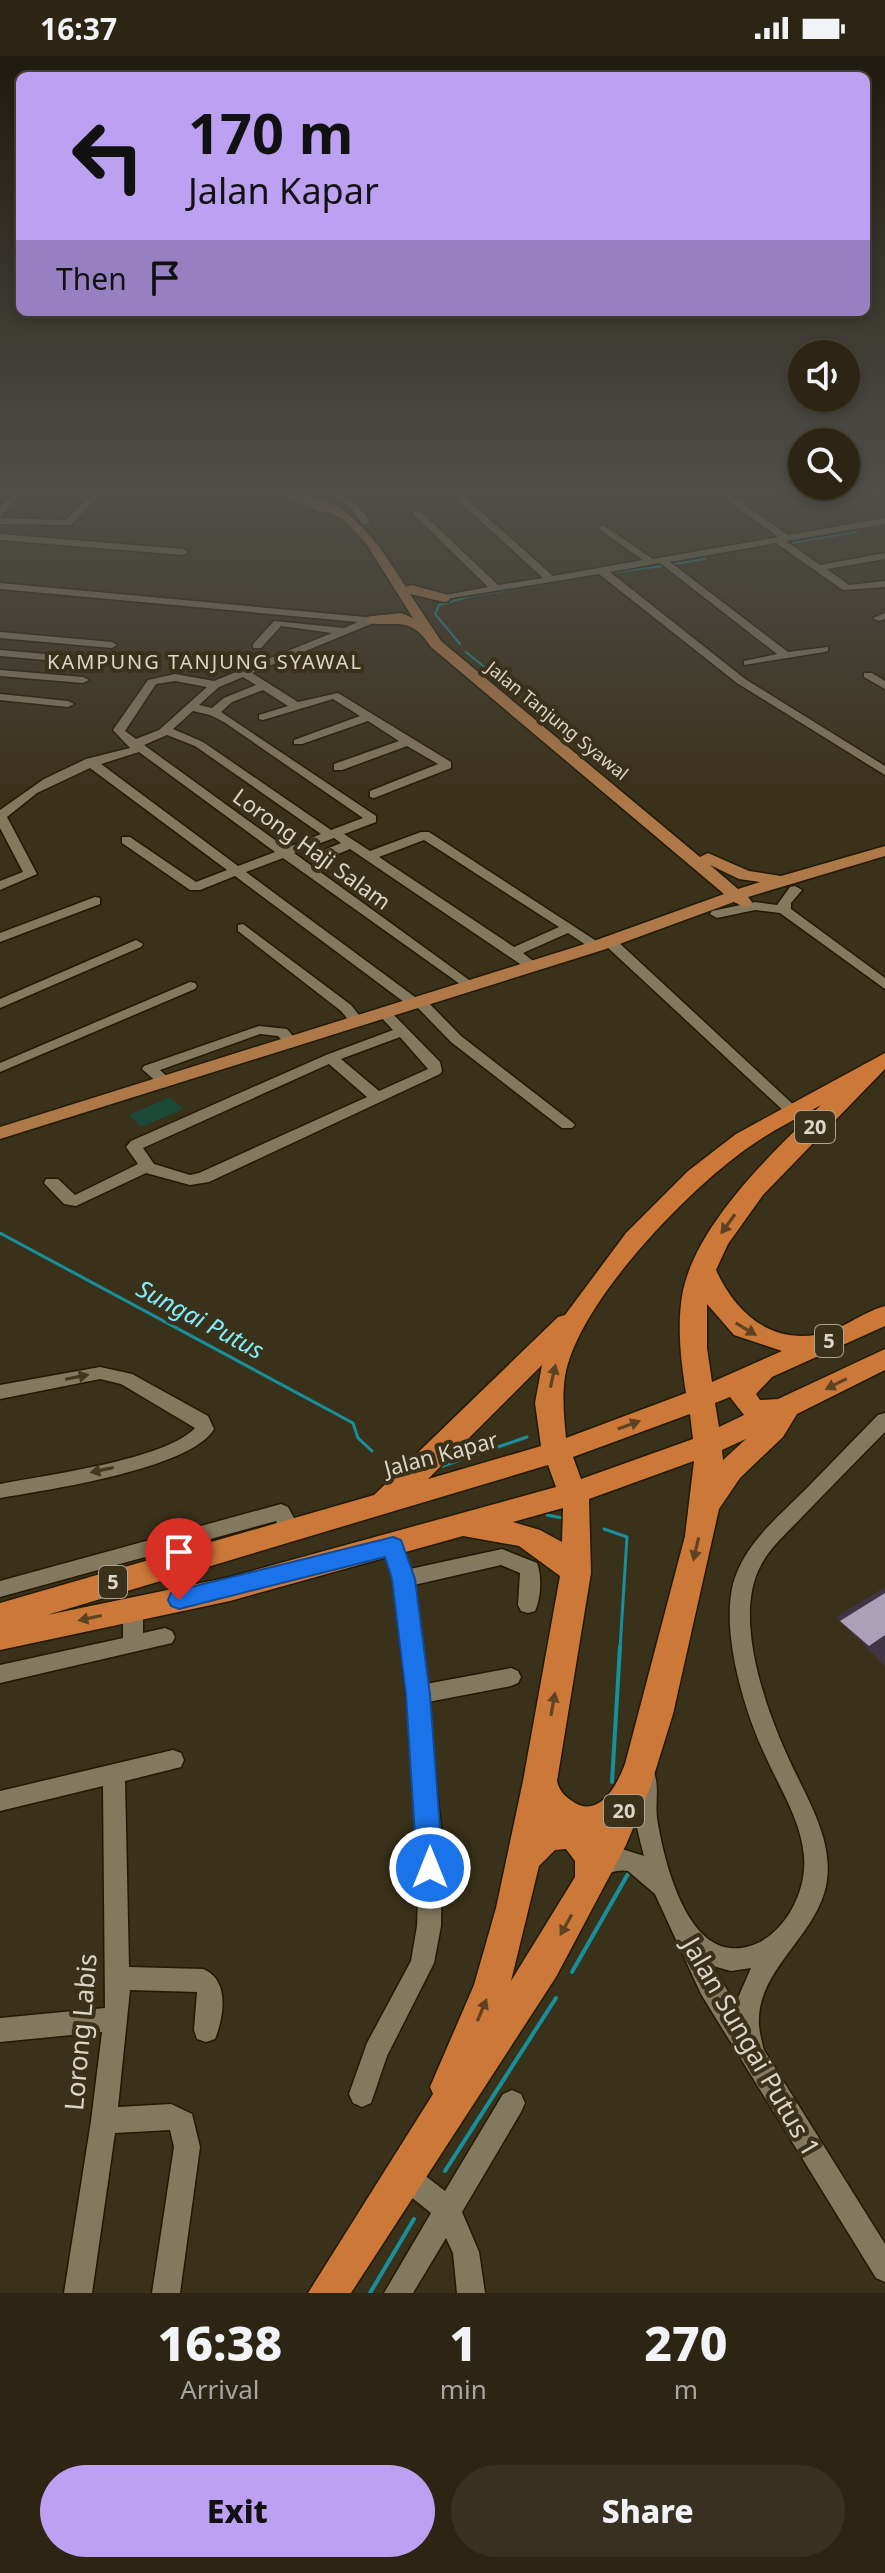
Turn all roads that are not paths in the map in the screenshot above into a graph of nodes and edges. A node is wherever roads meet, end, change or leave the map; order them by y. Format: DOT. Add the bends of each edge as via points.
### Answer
graph roads {
  1 [pos="114,596"];
  2 [pos="399,596"];
  3 [pos="409,596"];
  4 [pos="411,596"];
  5 [pos="433,596"];
  6 [pos="453,596"];
  7 [pos="634,596"];
  8 [pos="705,596"];
  9 [pos="444,598"];
  10 [pos="425,614"];
  11 [pos="372,620"];
  12 [pos="426,630"];
  13 [pos="346,631"];
  14 [pos="0,635"];
  15 [pos="112,645"];
  16 [pos="257,646"];
  17 [pos="824,649"];
  18 [pos="0,653"];
  19 [pos="786,656"];
  20 [pos="103,662"];
  21 [pos="748,663"];
  22 [pos="885,671"];
  23 [pos="0,673"];
  24 [pos="244,673"];
  25 [pos="83,680"];
  26 [pos="215,685"];
  27 [pos="264,686"];
  28 [pos="885,686"];
  29 [pos="0,697"];
  30 [pos="68,704"];
  31 [pos="296,706"];
  32 [pos="192,707"];
  33 [pos="214,712"];
  34 [pos="370,716"];
  35 [pos="263,717"];
  36 [pos="166,730"];
  37 [pos="409,741"];
  38 [pos="298,742"];
  39 [pos="136,747"];
  40 [pos="90,762"];
  41 [pos="338,767"];
  42 [pos="885,771"];
  43 [pos="374,794"];
  44 [pos="0,816"];
  45 [pos="333,834"];
  46 [pos="126,840"];
  47 [pos="351,844"];
  48 [pos="885,851"];
  49 [pos="285,854"];
  50 [pos="372,855"];
  51 [pos="319,857"];
  52 [pos="885,859"];
  53 [pos="703,861"];
  54 [pos="240,872"];
  55 [pos="796,884"];
  56 [pos="0,886"];
  57 [pos="748,898"];
  58 [pos="95,901"];
  59 [pos="784,910"];
  60 [pos="717,914"];
  61 [pos="675,916"];
  62 [pos="243,928"];
  63 [pos="569,928"];
  64 [pos="0,938"];
  65 [pos="136,944"];
  66 [pos="604,944"];
  67 [pos="514,952"];
  68 [pos="531,965"];
  69 [pos="467,985"];
  70 [pos="885,985"];
  71 [pos="190,986"];
  72 [pos="416,1001"];
  73 [pos="0,1004"];
  74 [pos="383,1012"];
  75 [pos="356,1020"];
  76 [pos="401,1032"];
  77 [pos="331,1058"];
  78 [pos="877,1066"];
  79 [pos="0,1068"];
  80 [pos="378,1098"];
  81 [pos="792,1111"];
  82 [pos="567,1125"];
  83 [pos="0,1133"];
  84 [pos="744,1139"];
  85 [pos="782,1162"];
  86 [pos="145,1167"];
  87 [pos="52,1183"];
  88 [pos="702,1268"];
  89 [pos="581,1310"];
  90 [pos="885,1315"];
  91 [pos="821,1345"];
  92 [pos="885,1359"];
  93 [pos="772,1367"];
  94 [pos="0,1392"];
  95 [pos="700,1399"];
  96 [pos="787,1408"];
  97 [pos="885,1420"];
  98 [pos="710,1444"];
  99 [pos="557,1452"];
  100 [pos="490,1473"];
  101 [pos="0,1491"];
  102 [pos="572,1494"];
  103 [pos="377,1503"];
  104 [pos="705,1508"];
  105 [pos="505,1513"];
  106 [pos="458,1527"];
  107 [pos="290,1529"];
  108 [pos="393,1546"];
  109 [pos="576,1573"];
  110 [pos="403,1579"];
  111 [pos="0,1589"];
  112 [pos="528,1605"];
  113 [pos="133,1609"];
  114 [pos="0,1616"];
  115 [pos="0,1637"];
  116 [pos="165,1637"];
  117 [pos="133,1644"];
  118 [pos="0,1674"];
  119 [pos="511,1677"];
  120 [pos="418,1695"];
  121 [pos="644,1752"];
  122 [pos="173,1760"];
  123 [pos="114,1775"];
  124 [pos="540,1781"];
  125 [pos="634,1787"];
  126 [pos="0,1801"];
  127 [pos="519,1867"];
  128 [pos="595,1873"];
  129 [pos="663,1886"];
  130 [pos="681,1928"];
  131 [pos="790,1932"];
  132 [pos="119,1978"];
  133 [pos="115,2019"];
  134 [pos="0,2030"];
  135 [pos="206,2030"];
  136 [pos="753,2058"];
  137 [pos="362,2094"];
  138 [pos="512,2103"];
  139 [pos="104,2121"];
  140 [pos="429,2133"];
  141 [pos="403,2174"];
  142 [pos="447,2209"];
  143 [pos="885,2269"];
  144 [pos="78,2293"];
  145 [pos="166,2293"];
  146 [pos="328,2293"];
  147 [pos="398,2293"];
  148 [pos="471,2293"];
  1 -- 11 [label="street"];
  2 -- 11 [label="main road"];
  3 -- 12 [label="main road, Jalan Tanjung Syawal"];
  4 -- 10 [label="main road, Jalan Tanjung Syawal"];
  5 -- 9 [label="main road"];
  6 -- 9 [label="street"];
  7 -- 42 [label="street" via="741,681"];
  8 -- 19 [label="street"];
  9 -- 10 [label="main road"];
  10 -- 53 [label="main road, Jalan Tanjung Syawal" via="483,672"];
  11 -- 12 [label="main road" via="401,617"];
  11 -- 13 [label="street"];
  12 -- 53 [label="main road, Jalan Tanjung Syawal" via="463,669"];
  13 -- 16 [label="street" via="278,623"];
  13 -- 24 [label="street"];
  14 -- 15 [label="street"];
  17 -- 19 [label="street"];
  18 -- 20 [label="street"];
  19 -- 21 [label="street"];
  22 -- 28 [label="street" via="868,675"];
  23 -- 25 [label="street"];
  24 -- 26 [label="street"];
  24 -- 27 [label="street"];
  26 -- 32 [label="street"];
  26 -- 39 [label="street" via="167,677 152,682 119,730"];
  27 -- 31 [label="street"];
  27 -- 33 [label="street" via="228,700"];
  29 -- 30 [label="street"];
  31 -- 34 [label="street" via="332,694"];
  31 -- 35 [label="street"];
  32 -- 33 [label="street"];
  32 -- 36 [label="street"];
  33 -- 45 [label="street" via="372,817"];
  34 -- 37 [label="street"];
  34 -- 38 [label="street"];
  36 -- 39 [label="street"];
  36 -- 45 [label="street" via="199,744"];
  37 -- 41 [label="street"];
  37 -- 43 [label="street" via="447,766"];
  39 -- 40 [label="street"];
  39 -- 49 [label="street, Lorong Haji Salam"];
  40 -- 44 [label="street" via="45,780"];
  40 -- 54 [label="street"];
  44 -- 56 [label="street" via="30,874"];
  45 -- 47 [label="street"];
  45 -- 49 [label="street"];
  46 -- 54 [label="street" via="191,887"];
  47 -- 50 [label="street"];
  47 -- 51 [label="street"];
  48 -- 55 [label="main road"];
  49 -- 54 [label="street"];
  49 -- 69 [label="street, Lorong Haji Salam"];
  50 -- 63 [label="street" via="429,836"];
  50 -- 67 [label="street"];
  52 -- 55 [label="main road"];
  53 -- 55 [label="main road" via="745,876"];
  53 -- 57 [label="main road, Jalan Tanjung Syawal"];
  53 -- 61 [label="main road" via="711,889 707,899"];
  54 -- 72 [label="street"];
  55 -- 57 [label="main road"];
  55 -- 59 [label="street"];
  57 -- 60 [label="main road"];
  57 -- 61 [label="main road"];
  58 -- 64 [label="street"];
  59 -- 60 [label="street" via="755,906"];
  59 -- 70 [label="street"];
  60 -- 66 [label="main road"];
  61 -- 66 [label="main road"];
  62 -- 75 [label="street"];
  63 -- 66 [label="street"];
  63 -- 67 [label="street"];
  65 -- 73 [label="street"];
  66 -- 68 [label="main road"];
  66 -- 81 [label="street"];
  67 -- 68 [label="street"];
  68 -- 69 [label="main road"];
  69 -- 72 [label="main road"];
  71 -- 79 [label="street"];
  72 -- 74 [label="main road"];
  72 -- 82 [label="street"];
  74 -- 75 [label="main road"];
  74 -- 76 [label="street"];
  75 -- 83 [label="main road"];
  76 -- 77 [label="street"];
  76 -- 80 [label="street" via="437,1068"];
  77 -- 80 [label="street"];
  77 -- 86 [label="street" via="137,1145"];
  78 -- 81 [label="highway, 20"];
  78 -- 85 [label="highway, 20"];
  80 -- 86 [label="street" via="203,1178 190,1180"];
  81 -- 84 [label="highway, 20"];
  84 -- 85 [label="highway" via="775,1143 783,1149"];
  84 -- 89 [label="highway, 20" via="667,1204"];
  85 -- 88 [label="highway, 20, one-way" via="737,1212"];
  86 -- 87 [label="street" via="76,1201"];
  88 -- 91 [label="highway, one-way" via="722,1310 748,1332 781,1344"];
  88 -- 95 [label="highway, 20" via="693,1307"];
  99 -- 89 [label="highway, 20, one-way" via="549,1403 552,1374"];
  89 -- 103 [label="highway" via="414,1475"];
  90 -- 91 [label="highway, Jalan Kapar / 5"];
  91 -- 93 [label="highway, Jalan Kapar / 5"];
  92 -- 96 [label="highway, 5, one-way"];
  93 -- 95 [label="highway, Jalan Kapar / 5"];
  93 -- 96 [label="highway" via="749,1383 743,1399 761,1411"];
  94 -- 101 [label="street, one-way" via="100,1373 126,1379 201,1421 205,1429 197,1440 139,1462"];
  95 -- 98 [label="highway, 20"];
  99 -- 95 [label="highway, Jalan Kapar / 5, one-way"];
  96 -- 98 [label="highway, 5"];
  96 -- 104 [label="highway" via="773,1430 730,1470"];
  97 -- 131 [label="street" via="752,1558 738,1590 750,1689 808,1826 816,1861 813,1887"];
  98 -- 102 [label="highway, 5"];
  98 -- 104 [label="highway, 20"];
  99 -- 100 [label="highway, Jalan Kapar / 5"];
  99 -- 102 [label="highway, 20"];
  100 -- 103 [label="highway, Jalan Kapar / 5"];
  100 -- 105 [label="highway" via="518,1483 521,1492"];
  102 -- 105 [label="highway, 5"];
  102 -- 109 [label="highway, 20" via="578,1529"];
  103 -- 107 [label="highway, Jalan Kapar / 5"];
  104 -- 121 [label="highway, 20, one-way"];
  105 -- 106 [label="highway, 5"];
  106 -- 108 [label="highway, 5"];
  106 -- 109 [label="highway" via="528,1535 554,1549"];
  107 -- 111 [label="street" via="281,1512"];
  107 -- 114 [label="highway, Jalan Kapar / 5"];
  108 -- 110 [label="street"];
  108 -- 113 [label="highway, 5"];
  124 -- 109 [label="highway, 20, one-way"];
  110 -- 112 [label="street" via="502,1557 530,1569"];
  110 -- 120 [label="street"];
  113 -- 115 [label="highway, 5, one-way"];
  113 -- 117 [label="street"];
  116 -- 117 [label="street"];
  117 -- 118 [label="street"];
  119 -- 120 [label="street"];
  120 -- 137 [label="street" via="431,1839 428,1948 376,2052"];
  121 -- 125 [label="highway, 20"];
  121 -- 129 [label="street" via="646,1817"];
  122 -- 123 [label="street"];
  123 -- 126 [label="street"];
  123 -- 132 [label="street, Lorong Labis"];
  124 -- 125 [label="highway" via="544,1798 556,1812 589,1823 615,1812"];
  124 -- 127 [label="highway, 20"];
  125 -- 128 [label="highway, 20"];
  127 -- 128 [label="highway" via="534,1844 560,1832 575,1835 585,1845"];
  140 -- 127 [label="highway, 20, one-way" via="492,1986"];
  128 -- 129 [label="street, Jalan Sungai Putus 1" via="611,1861 634,1862"];
  128 -- 140 [label="highway, 20, one-way" via="537,1976"];
  129 -- 130 [label="street, Jalan Sungai Putus 1"];
  130 -- 131 [label="street" via="703,1950 735,1961 766,1951"];
  130 -- 136 [label="street, Jalan Sungai Putus 1"];
  131 -- 136 [label="street" via="770,1957 744,2017"];
  132 -- 133 [label="street, Lorong Labis"];
  132 -- 135 [label="street" via="203,1981 211,1991"];
  133 -- 134 [label="street"];
  133 -- 139 [label="street, Lorong Labis"];
  136 -- 143 [label="street, Jalan Sungai Putus 1"];
  138 -- 142 [label="street"];
  139 -- 144 [label="street, Lorong Labis"];
  139 -- 145 [label="street" via="171,2117 183,2123 187,2147"];
  140 -- 141 [label="highway, 20"];
  141 -- 142 [label="street"];
  141 -- 146 [label="highway, 20"];
  142 -- 147 [label="street"];
  142 -- 148 [label="street" via="466,2252"];
}
